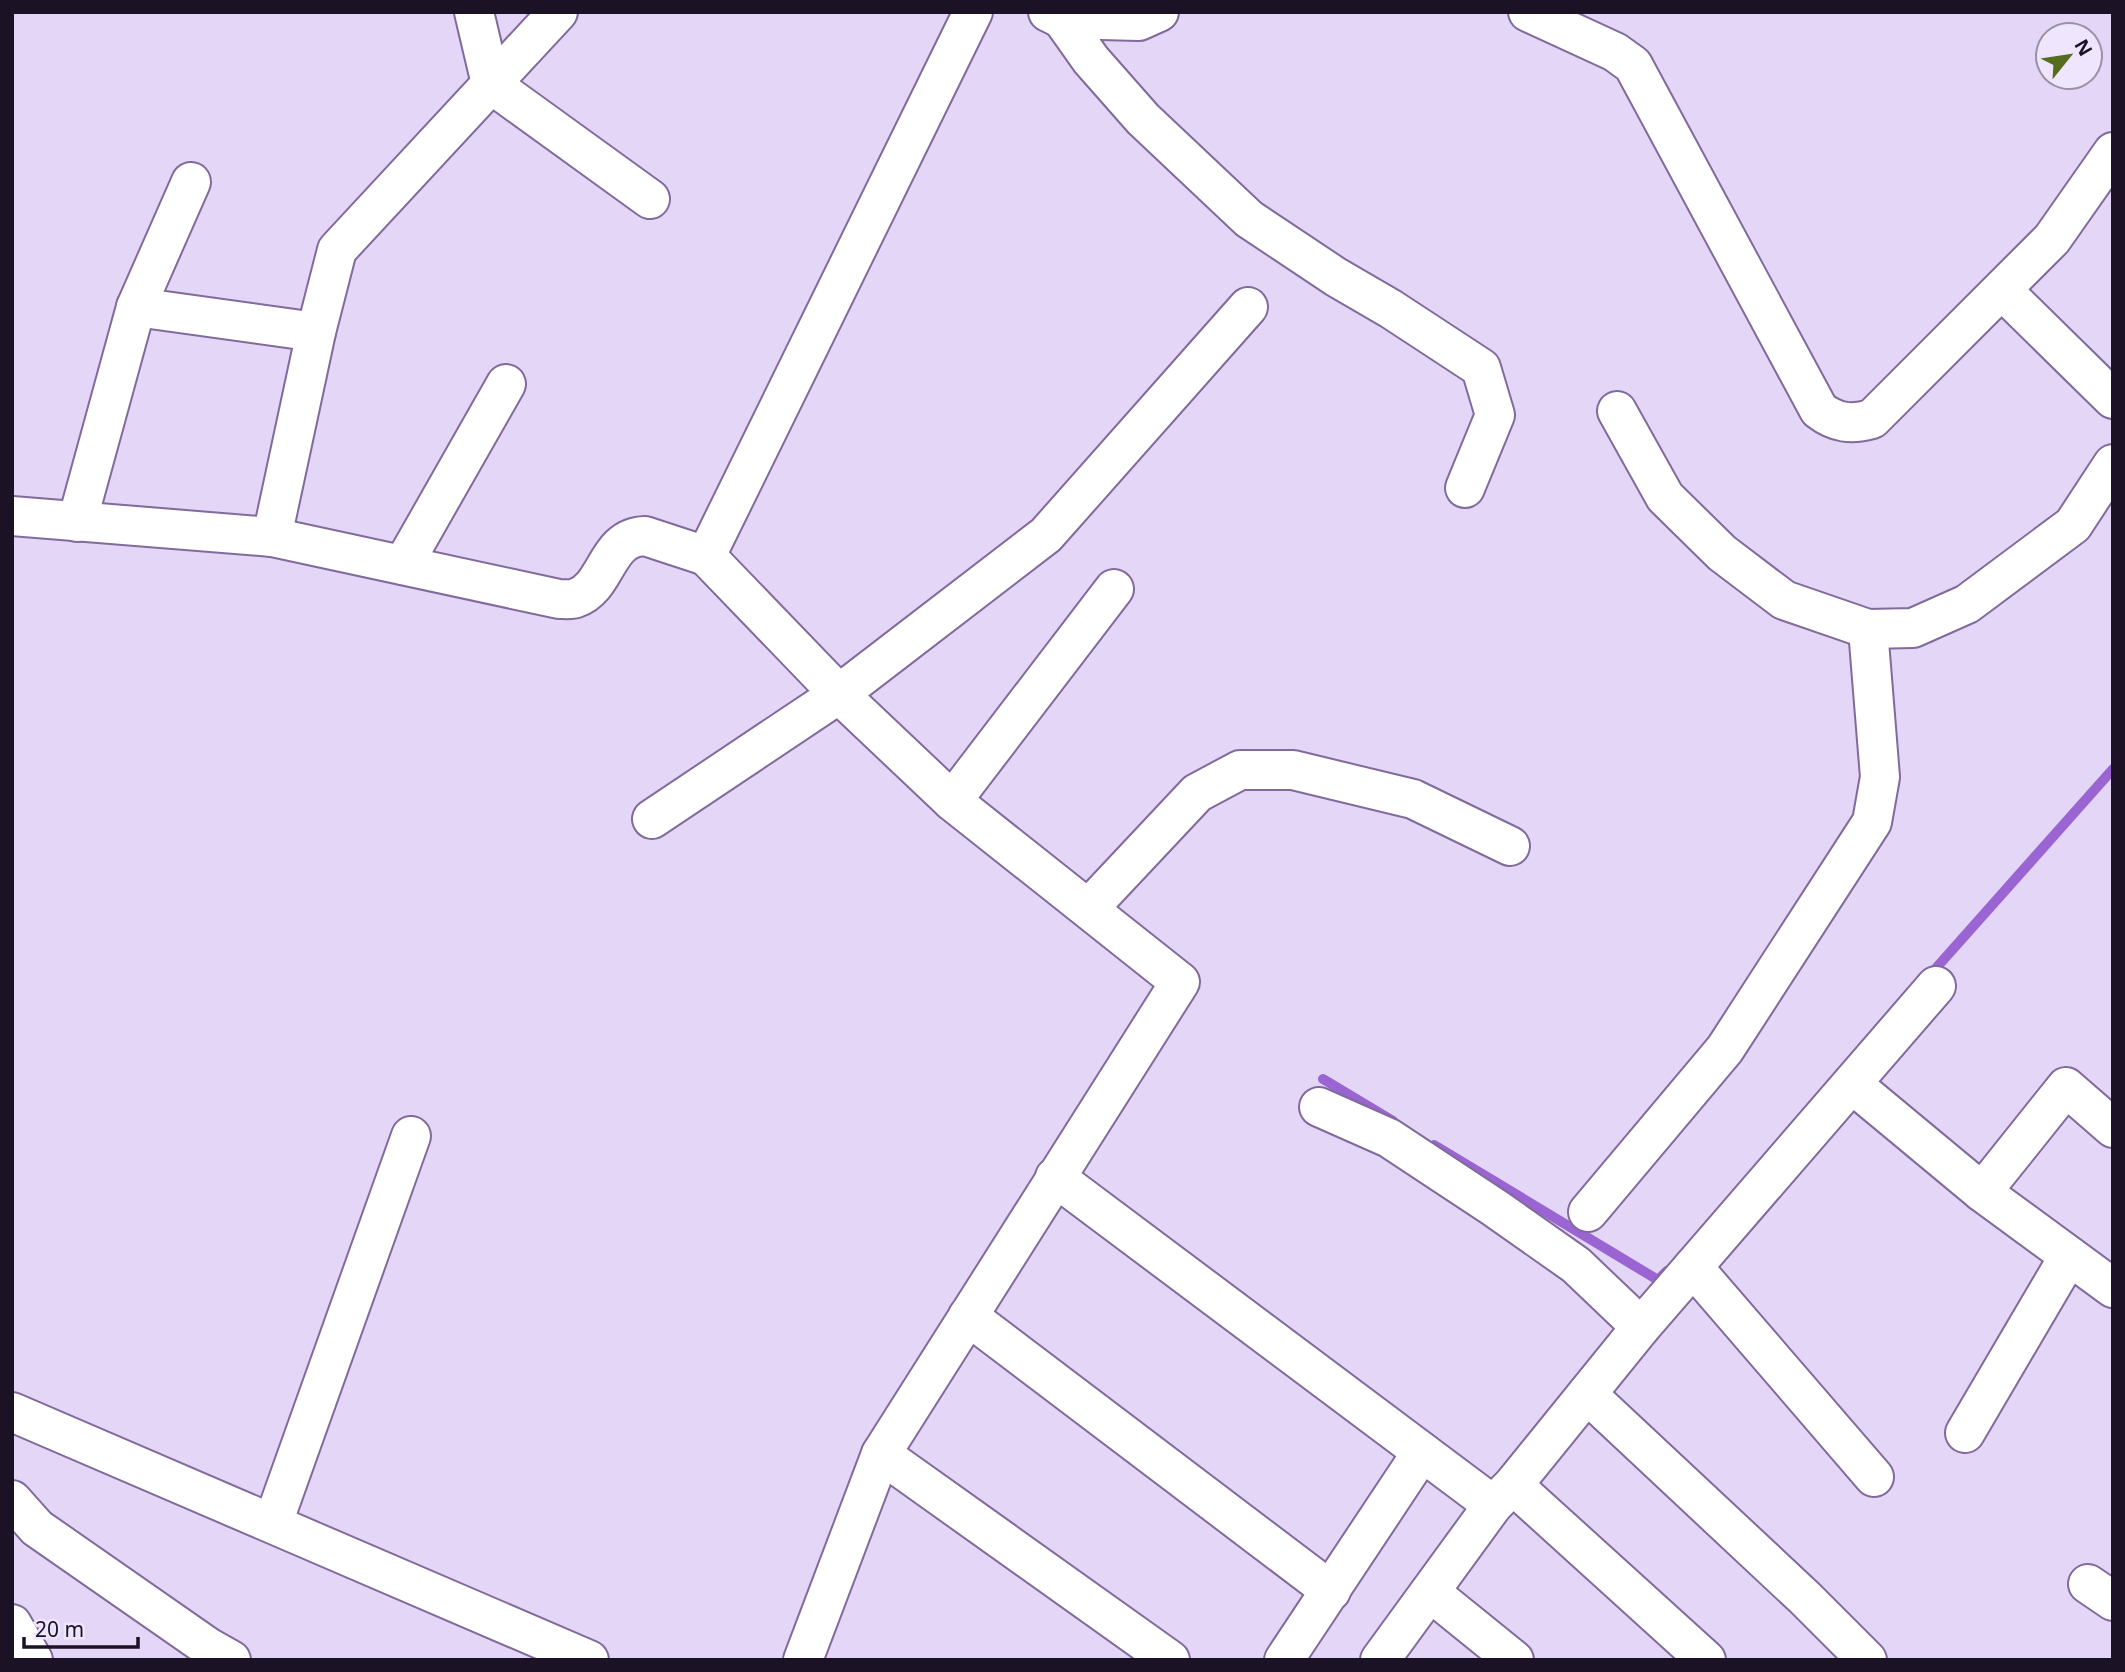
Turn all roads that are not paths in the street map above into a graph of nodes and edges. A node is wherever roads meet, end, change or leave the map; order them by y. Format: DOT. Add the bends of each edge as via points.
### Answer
graph roads {
  1 [pos="474,12"];
  2 [pos="558,12"];
  3 [pos="973,12"];
  4 [pos="1159,12"];
  5 [pos="1528,12"];
  6 [pos="1055,16"];
  7 [pos="491,84"];
  8 [pos="2113,152"];
  9 [pos="191,182"];
  10 [pos="650,199"];
  11 [pos="2001,290"];
  12 [pos="136,307"];
  13 [pos="1248,307"];
  14 [pos="316,332"];
  15 [pos="506,384"];
  16 [pos="2113,399"];
  17 [pos="1616,411"];
  18 [pos="2113,464"];
  19 [pos="1465,488"];
  20 [pos="12,516"];
  21 [pos="77,522"];
  22 [pos="272,537"];
  23 [pos="706,556"];
  24 [pos="403,565"];
  25 [pos="1114,589"];
  26 [pos="1868,629"];
  27 [pos="839,694"];
  28 [pos="952,801"];
  29 [pos="652,819"];
  30 [pos="1510,846"];
  31 [pos="1089,908"];
  32 [pos="1936,986"];
  33 [pos="1852,1084"];
  34 [pos="1319,1107"];
  35 [pos="2113,1128"];
  36 [pos="411,1136"];
  37 [pos="1055,1177"];
  38 [pos="1982,1192"];
  39 [pos="1588,1212"];
  40 [pos="2068,1256"];
  41 [pos="1693,1266"];
  42 [pos="2113,1288"];
  43 [pos="968,1316"];
  44 [pos="1641,1327"];
  45 [pos="1587,1394"];
  46 [pos="12,1412"];
  47 [pos="1965,1433"];
  48 [pos="1422,1452"];
  49 [pos="881,1454"];
  50 [pos="1874,1477"];
  51 [pos="1503,1495"];
  52 [pos="12,1500"];
  53 [pos="272,1523"];
  54 [pos="1331,1591"];
  55 [pos="1430,1592"];
  56 [pos="12,1624"];
  57 [pos="208,1655"];
  58 [pos="33,1660"];
  59 [pos="589,1660"];
  60 [pos="803,1660"];
  61 [pos="1170,1660"];
  62 [pos="1284,1660"];
  63 [pos="1380,1660"];
  64 [pos="1514,1660"];
  65 [pos="1706,1660"];
  66 [pos="1867,1660"];
  1 -- 7 [label="street"];
  2 -- 7 [label="street"];
  3 -- 23 [label="street"];
  4 -- 6 [label="street" via="1139,21"];
  5 -- 11 [label="street" via="1633,65 1819,410 1831,420 1855,424 1872,419"];
  6 -- 19 [label="street" via="1143,118 1249,219 1481,368 1495,415"];
  7 -- 10 [label="street"];
  7 -- 14 [label="street" via="337,250"];
  8 -- 11 [label="street" via="2052,239"];
  9 -- 12 [label="street"];
  11 -- 16 [label="street"];
  12 -- 14 [label="street"];
  12 -- 21 [label="street"];
  13 -- 27 [label="street" via="1046,535"];
  14 -- 22 [label="street"];
  15 -- 24 [label="street"];
  17 -- 26 [label="street" via="1665,497 1722,553 1784,600"];
  18 -- 26 [label="street" via="2073,525 1967,604 1913,628"];
  20 -- 21 [label="street"];
  21 -- 22 [label="street"];
  22 -- 24 [label="street"];
  23 -- 24 [label="street" via="636,537 617,549 588,590 576,598 559,599"];
  23 -- 27 [label="street"];
  25 -- 28 [label="street"];
  26 -- 39 [label="street" via="1880,777 1872,822 1725,1049"];
  27 -- 28 [label="street"];
  27 -- 29 [label="street"];
  28 -- 31 [label="street"];
  30 -- 31 [label="street" via="1413,799 1293,770 1240,770 1197,793"];
  31 -- 37 [label="street" via="1180,982"];
  32 -- 33 [label="street"];
  33 -- 38 [label="street"];
  33 -- 41 [label="street"];
  34 -- 44 [label="street" via="1389,1138 1495,1208 1576,1265"];
  35 -- 38 [label="street" via="2066,1087"];
  36 -- 53 [label="street"];
  37 -- 43 [label="street"];
  37 -- 48 [label="street"];
  38 -- 40 [label="street"];
  40 -- 42 [label="street"];
  40 -- 47 [label="street"];
  41 -- 44 [label="street"];
  41 -- 50 [label="street"];
  43 -- 49 [label="street"];
  43 -- 54 [label="street"];
  44 -- 45 [label="street"];
  45 -- 51 [label="street"];
  45 -- 66 [label="street"];
  46 -- 53 [label="street"];
  48 -- 51 [label="street"];
  48 -- 54 [label="street"];
  49 -- 60 [label="street"];
  49 -- 61 [label="street"];
  51 -- 55 [label="street"];
  51 -- 65 [label="street"];
  52 -- 57 [label="street" via="37,1528"];
  53 -- 59 [label="street"];
  54 -- 62 [label="street"];
  55 -- 63 [label="street"];
  55 -- 64 [label="street"];
  56 -- 58 [label="street"];
}
